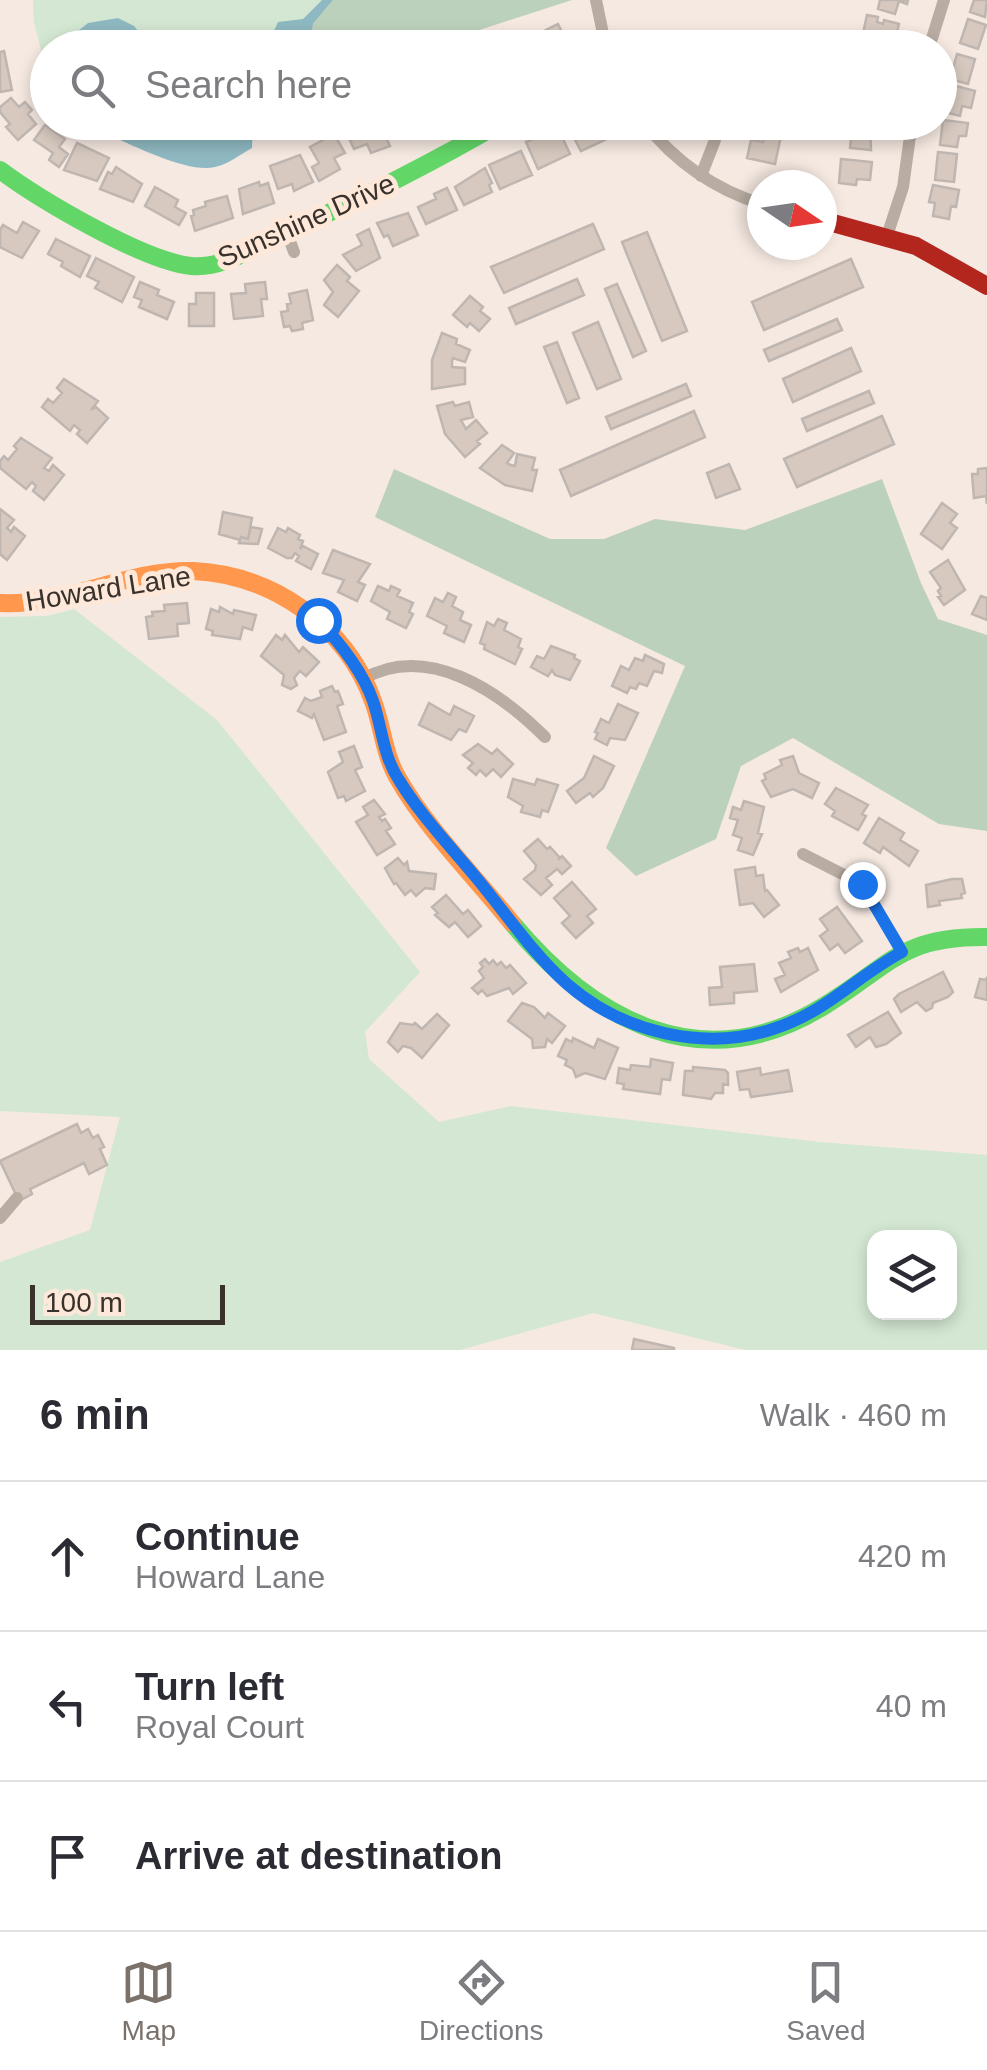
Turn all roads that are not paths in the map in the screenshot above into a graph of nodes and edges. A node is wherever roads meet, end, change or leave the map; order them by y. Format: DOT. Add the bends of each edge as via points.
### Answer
graph roads {
  1 [pos="596,0"];
  2 [pos="944,0"];
  3 [pos="602,30"];
  4 [pos="935,30"];
  5 [pos="470,140"];
  6 [pos="662,140"];
  7 [pos="715,140"];
  8 [pos="909,140"];
  9 [pos="0,170"];
  10 [pos="701,176"];
  11 [pos="747,197"];
  12 [pos="837,224"];
  13 [pos="287,233"];
  14 [pos="887,236"];
  15 [pos="294,252"];
  16 [pos="987,286"];
  17 [pos="0,603"];
  18 [pos="363,679"];
  19 [pos="545,737"];
  20 [pos="803,854"];
  21 [pos="987,937"];
  22 [pos="902,952"];
  23 [pos="17,1198"];
  24 [pos="0,1218"];
  1 -- 3 [label="street"];
  2 -- 4 [label="street"];
  5 -- 13 [label="street, Sunshine Drive"];
  6 -- 10 [label="street"];
  7 -- 10 [label="street"];
  8 -- 14 [label="street"];
  9 -- 13 [label="street, Sunshine Drive" via="171,262 213,264"];
  10 -- 11 [label="street"];
  12 -- 14 [label="street"];
  13 -- 15 [label="street"];
  14 -- 16 [label="street"];
  17 -- 18 [label="street, Howard Lane" via="40,602 166,572 232,576 318,620"];
  18 -- 19 [label="street" via="395,666 431,666 498,697"];
  18 -- 22 [label="street, Howard Lane" via="387,756 412,799 567,984 628,1022 698,1038 769,1031 834,1000"];
  20 -- 22 [label="street" via="862,884"];
  21 -- 22 [label="street, Howard Lane" via="942,938"];
  23 -- 24 [label="street"];
}
